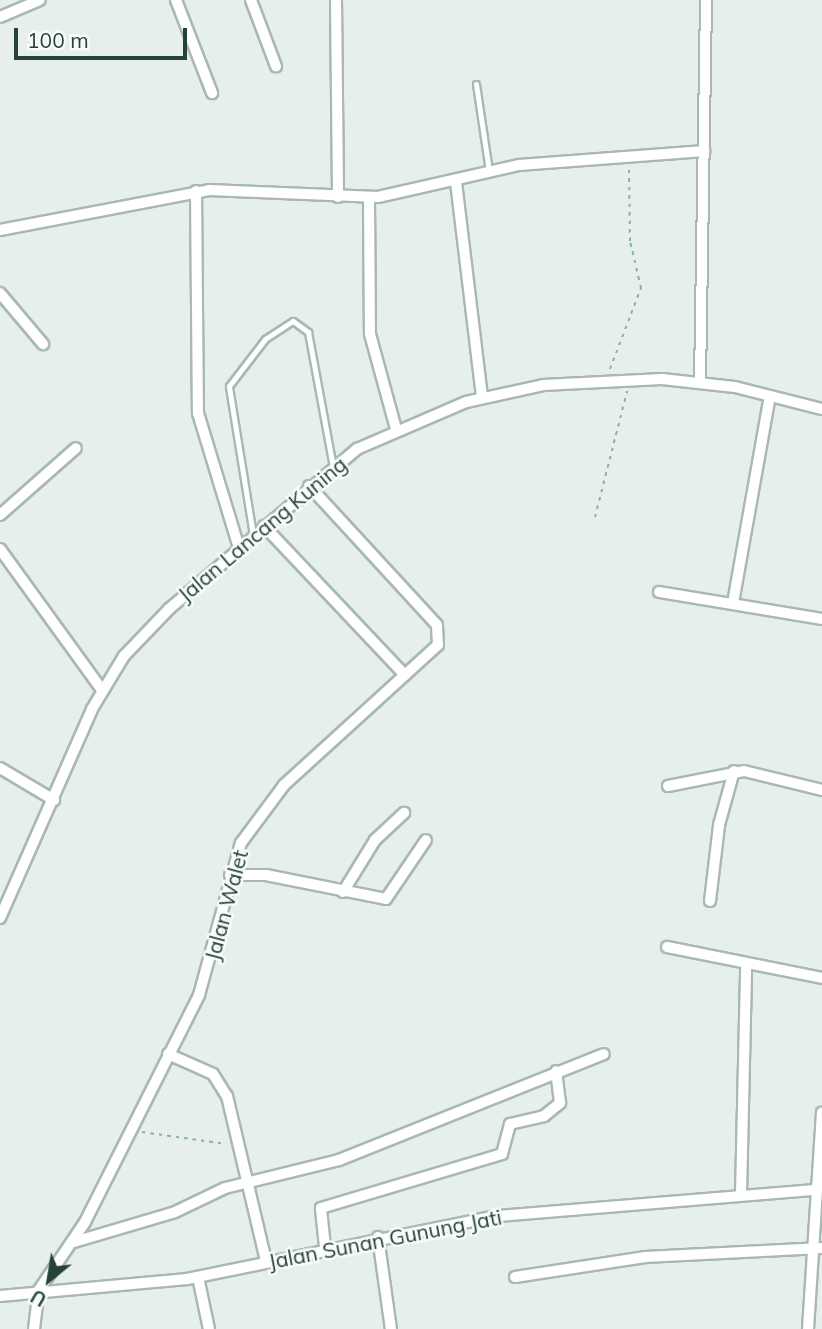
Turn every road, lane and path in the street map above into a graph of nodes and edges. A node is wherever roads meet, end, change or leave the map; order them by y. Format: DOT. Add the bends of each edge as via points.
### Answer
graph roads {
  1 [pos="40,0"];
  2 [pos="251,0"];
  3 [pos="336,0"];
  4 [pos="706,0"];
  5 [pos="182,2"];
  6 [pos="0,18"];
  7 [pos="276,66"];
  8 [pos="476,84"];
  9 [pos="212,93"];
  10 [pos="704,151"];
  11 [pos="629,155"];
  12 [pos="489,172"];
  13 [pos="456,182"];
  14 [pos="196,191"];
  15 [pos="338,197"];
  16 [pos="369,198"];
  17 [pos="0,230"];
  18 [pos="0,293"];
  19 [pos="43,344"];
  20 [pos="628,380"];
  21 [pos="611,381"];
  22 [pos="701,382"];
  23 [pos="770,396"];
  24 [pos="482,397"];
  25 [pos="822,409"];
  26 [pos="396,429"];
  27 [pos="76,448"];
  28 [pos="333,467"];
  29 [pos="309,486"];
  30 [pos="0,515"];
  31 [pos="595,517"];
  32 [pos="264,526"];
  33 [pos="253,536"];
  34 [pos="239,548"];
  35 [pos="0,549"];
  36 [pos="659,592"];
  37 [pos="733,603"];
  38 [pos="822,619"];
  39 [pos="405,675"];
  40 [pos="102,690"];
  41 [pos="0,768"];
  42 [pos="734,771"];
  43 [pos="668,786"];
  44 [pos="822,790"];
  45 [pos="54,800"];
  46 [pos="404,813"];
  47 [pos="426,840"];
  48 [pos="230,875"];
  49 [pos="342,892"];
  50 [pos="710,901"];
  51 [pos="0,918"];
  52 [pos="667,947"];
  53 [pos="746,965"];
  54 [pos="822,978"];
  55 [pos="168,1054"];
  56 [pos="604,1054"];
  57 [pos="556,1071"];
  58 [pos="822,1112"];
  59 [pos="131,1128"];
  60 [pos="234,1144"];
  61 [pos="245,1183"];
  62 [pos="813,1190"];
  63 [pos="741,1194"];
  64 [pos="378,1237"];
  65 [pos="74,1242"];
  66 [pos="808,1246"];
  67 [pos="325,1247"];
  68 [pos="822,1248"];
  69 [pos="266,1261"];
  70 [pos="198,1276"];
  71 [pos="515,1277"];
  72 [pos="39,1290"];
  73 [pos="0,1296"];
  74 [pos="822,1320"];
  75 [pos="808,1324"];
  76 [pos="34,1329"];
  77 [pos="209,1329"];
  78 [pos="391,1329"];
  1 -- 6 [label="street"];
  2 -- 7 [label="street"];
  3 -- 15 [label="street"];
  4 -- 10 [label="street"];
  5 -- 9 [label="street"];
  8 -- 12 [label="lane"];
  10 -- 11 [label="street"];
  10 -- 22 [label="street"];
  11 -- 12 [label="street"];
  11 -- 21 [label="path" via="630,241 641,288 612,351"];
  12 -- 13 [label="street"];
  13 -- 16 [label="street"];
  13 -- 24 [label="street"];
  14 -- 15 [label="street"];
  14 -- 17 [label="street"];
  14 -- 34 [label="street" via="198,413"];
  15 -- 16 [label="street"];
  16 -- 26 [label="street" via="370,334"];
  18 -- 19 [label="street"];
  20 -- 21 [label="street, Jalan Lancang Kuning"];
  20 -- 22 [label="street, Jalan Lancang Kuning"];
  20 -- 31 [label="path" via="621,433 601,473 603,496"];
  21 -- 24 [label="street, Jalan Lancang Kuning"];
  22 -- 23 [label="street, Jalan Lancang Kuning"];
  23 -- 25 [label="street, Jalan Lancang Kuning"];
  23 -- 37 [label="street"];
  24 -- 26 [label="street, Jalan Lancang Kuning"];
  26 -- 28 [label="street, Jalan Lancang Kuning"];
  27 -- 30 [label="street"];
  28 -- 29 [label="street, Jalan Lancang Kuning"];
  28 -- 33 [label="lane" via="308,332 293,321 265,339 229,386"];
  29 -- 32 [label="street, Jalan Lancang Kuning"];
  29 -- 39 [label="street, Jalan Walet" via="437,625 438,645"];
  32 -- 33 [label="street, Jalan Lancang Kuning"];
  32 -- 39 [label="street"];
  33 -- 34 [label="street, Jalan Lancang Kuning"];
  34 -- 40 [label="street, Jalan Lancang Kuning" via="141,637"];
  35 -- 40 [label="street"];
  36 -- 37 [label="street"];
  37 -- 38 [label="street"];
  39 -- 48 [label="street, Jalan Walet" via="284,785 241,843"];
  40 -- 45 [label="street, Jalan Lancang Kuning"];
  41 -- 45 [label="street"];
  42 -- 43 [label="street"];
  42 -- 44 [label="street"];
  42 -- 50 [label="street"];
  45 -- 51 [label="street, Jalan Lancang Kuning"];
  46 -- 49 [label="street" via="375,840"];
  47 -- 49 [label="street" via="386,900"];
  48 -- 49 [label="street" via="266,875"];
  48 -- 55 [label="street, Jalan Walet" via="211,966"];
  52 -- 53 [label="street"];
  53 -- 54 [label="street"];
  53 -- 63 [label="street"];
  55 -- 59 [label="street, Jalan Walet"];
  55 -- 60 [label="street" via="213,1074 227,1096"];
  56 -- 57 [label="street"];
  57 -- 61 [label="street" via="339,1160"];
  57 -- 67 [label="street" via="560,1103 544,1116 510,1124 502,1154 321,1208"];
  58 -- 62 [label="street"];
  59 -- 60 [label="path"];
  59 -- 65 [label="street, Jalan Walet"];
  60 -- 61 [label="street"];
  61 -- 65 [label="street"];
  61 -- 69 [label="street"];
  62 -- 63 [label="street, Jalan Sunan Gunung Jati"];
  62 -- 66 [label="street"];
  63 -- 64 [label="street, Jalan Sunan Gunung Jati" via="497,1216"];
  64 -- 67 [label="street, Jalan Sunan Gunung Jati"];
  64 -- 78 [label="street"];
  65 -- 72 [label="street, Jalan Walet"];
  66 -- 68 [label="street"];
  66 -- 71 [label="street" via="645,1256"];
  66 -- 75 [label="street"];
  67 -- 69 [label="street, Jalan Sunan Gunung Jati"];
  69 -- 70 [label="street, Jalan Sunan Gunung Jati"];
  70 -- 72 [label="street, Jalan Sunan Gunung Jati"];
  70 -- 77 [label="street"];
  72 -- 73 [label="street, Jalan Sunan Gunung Jati"];
  72 -- 76 [label="street, Jalan Walet"];
  74 -- 75 [label="street"];
}
